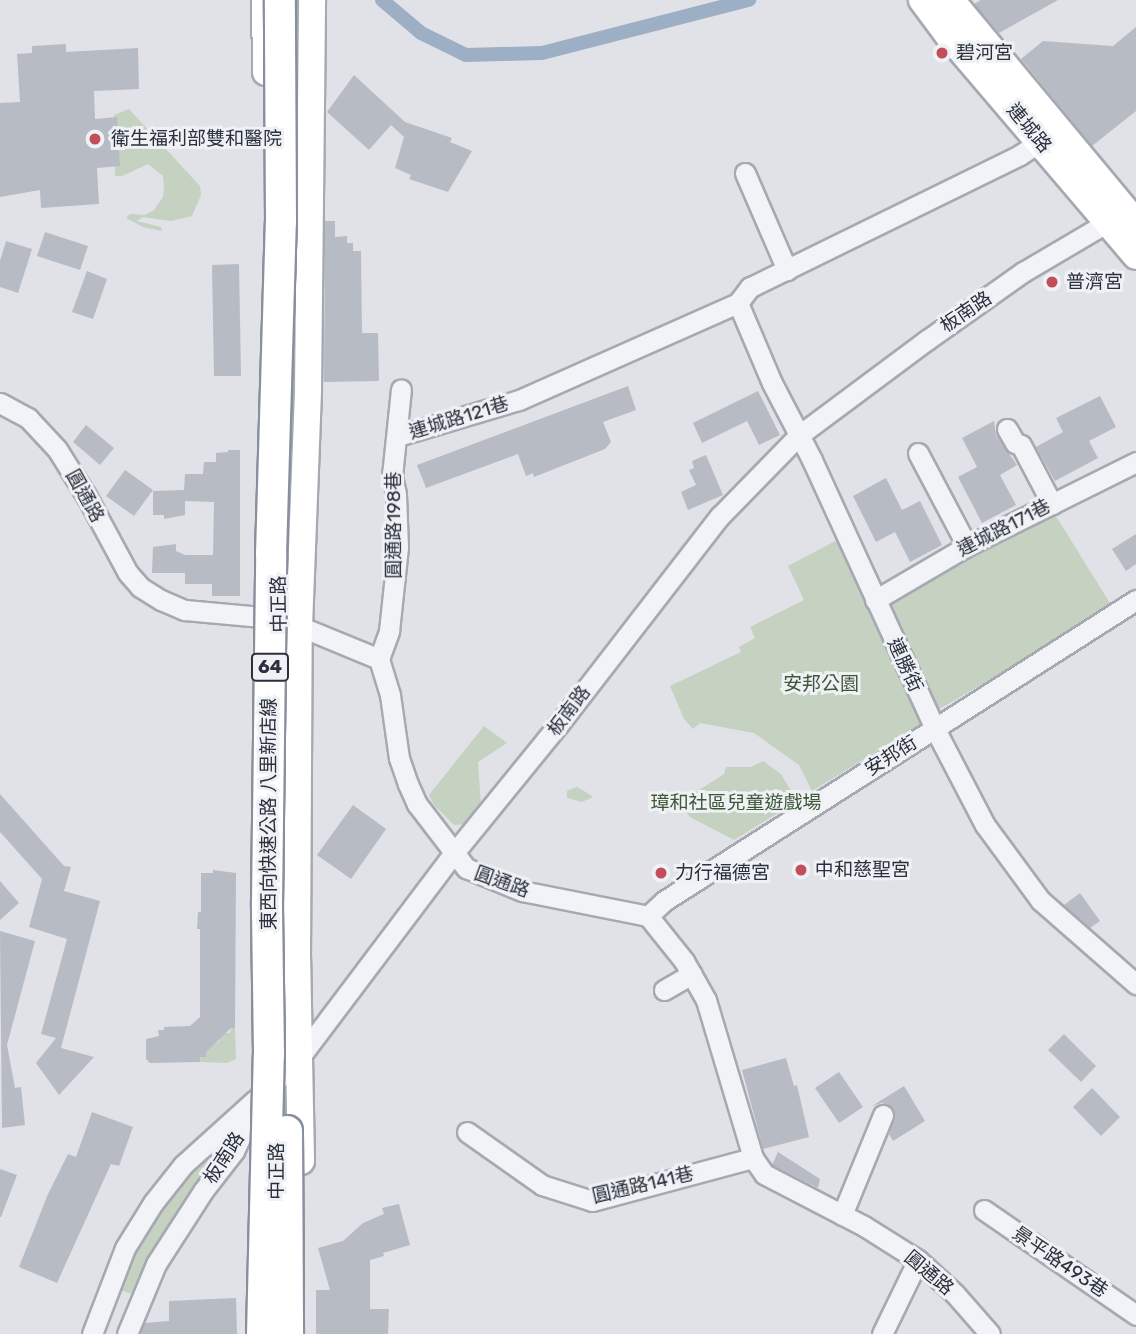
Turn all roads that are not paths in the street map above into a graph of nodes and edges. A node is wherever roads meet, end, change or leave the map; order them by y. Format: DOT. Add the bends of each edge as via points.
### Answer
graph roads {
  1 [pos="264,0"];
  2 [pos="280,0"];
  3 [pos="291,0"];
  4 [pos="312,0"];
  5 [pos="922,0"];
  6 [pos="951,0"];
  7 [pos="1049,136"];
  8 [pos="744,173"];
  9 [pos="1126,215"];
  10 [pos="1136,256"];
  11 [pos="787,270"];
  12 [pos="738,303"];
  13 [pos="277,345"];
  14 [pos="401,389"];
  15 [pos="0,404"];
  16 [pos="1007,429"];
  17 [pos="398,436"];
  18 [pos="798,436"];
  19 [pos="918,453"];
  20 [pos="1136,462"];
  21 [pos="1052,503"];
  22 [pos="967,546"];
  23 [pos="875,600"];
  24 [pos="1136,600"];
  25 [pos="280,621"];
  26 [pos="379,659"];
  27 [pos="935,729"];
  28 [pos="454,853"];
  29 [pos="648,915"];
  30 [pos="692,974"];
  31 [pos="1136,984"];
  32 [pos="664,990"];
  33 [pos="300,1057"];
  34 [pos="278,1077"];
  35 [pos="259,1097"];
  36 [pos="883,1115"];
  37 [pos="467,1132"];
  38 [pos="753,1158"];
  39 [pos="984,1210"];
  40 [pos="842,1215"];
  41 [pos="918,1260"];
  42 [pos="1136,1315"];
  43 [pos="92,1334"];
  44 [pos="127,1334"];
  45 [pos="254,1334"];
  46 [pos="262,1334"];
  47 [pos="275,1334"];
  48 [pos="288,1334"];
  49 [pos="300,1334"];
  50 [pos="882,1334"];
  51 [pos="990,1334"];
  1 -- 13 [label="highway, bridge" via="269,251"];
  1 -- 25 [label="main road, 中正路"];
  2 -- 13 [label="highway, 東西向快速公路 八里新店線 / 64, bridge"];
  3 -- 25 [label="main road, 中正路"];
  3 -- 48 [label="highway, 東西向快速公路 八里新店線 / 64, bridge" via="295,250 284,881"];
  4 -- 25 [label="main road, 中正路" via="309,390"];
  5 -- 7 [label="main road, 連城路"];
  6 -- 7 [label="main road, 連城路"];
  7 -- 9 [label="main road, 連城路"];
  7 -- 11 [label="street"];
  8 -- 11 [label="street"];
  9 -- 10 [label="main road, 連城路"];
  9 -- 18 [label="street, 板南路" via="1023,272"];
  11 -- 12 [label="street" via="750,287"];
  12 -- 17 [label="street, 連城路121巷" via="519,400"];
  12 -- 18 [label="street, 連勝街"];
  13 -- 46 [label="highway, 東西向快速公路 八里新店線 / 64, bridge"];
  14 -- 17 [label="street, 圓通路198巷"];
  15 -- 25 [label="street, 圓通路" via="28,418 57,449 140,587 185,610"];
  16 -- 21 [label="street" via="1021,445"];
  17 -- 26 [label="street, 圓通路198巷" via="392,476 398,547 389,631"];
  18 -- 23 [label="street, 連勝街"];
  18 -- 28 [label="street, 板南路" via="720,516"];
  19 -- 22 [label="street"];
  20 -- 21 [label="street, 連城路171巷"];
  21 -- 22 [label="street, 連城路171巷"];
  22 -- 23 [label="street, 連城路171巷"];
  23 -- 27 [label="street, 連勝街"];
  24 -- 27 [label="street, 安邦街"];
  25 -- 26 [label="street, 圓通路"];
  25 -- 33 [label="main road, 中正路"];
  25 -- 34 [label="main road, 中正路"];
  25 -- 35 [label="main road, 中正路"];
  26 -- 28 [label="street, 圓通路" via="408,784 417,804"];
  27 -- 29 [label="street, 安邦街"];
  27 -- 31 [label="street, 連勝街" via="985,825 1040,900"];
  28 -- 29 [label="street, 圓通路" via="466,869 522,891"];
  28 -- 33 [label="street, 板南路"];
  29 -- 30 [label="street"];
  30 -- 32 [label="street"];
  30 -- 38 [label="street" via="706,1000"];
  33 -- 34 [label="street, 板南路"];
  33 -- 49 [label="main road, 中正路"];
  34 -- 35 [label="street, 板南路"];
  34 -- 47 [label="main road, 中正路"];
  35 -- 43 [label="street" via="183,1165 153,1203 125,1248"];
  35 -- 44 [label="street, 板南路" via="234,1151 156,1264"];
  35 -- 45 [label="main road, 中正路"];
  36 -- 40 [label="street"];
  37 -- 38 [label="street, 圓通路141巷" via="542,1185 592,1201"];
  38 -- 40 [label="street, 圓通路" via="764,1174"];
  39 -- 42 [label="street, 景平路493巷"];
  40 -- 41 [label="street, 圓通路"];
  41 -- 50 [label="street"];
  41 -- 51 [label="street, 圓通路"];
}
